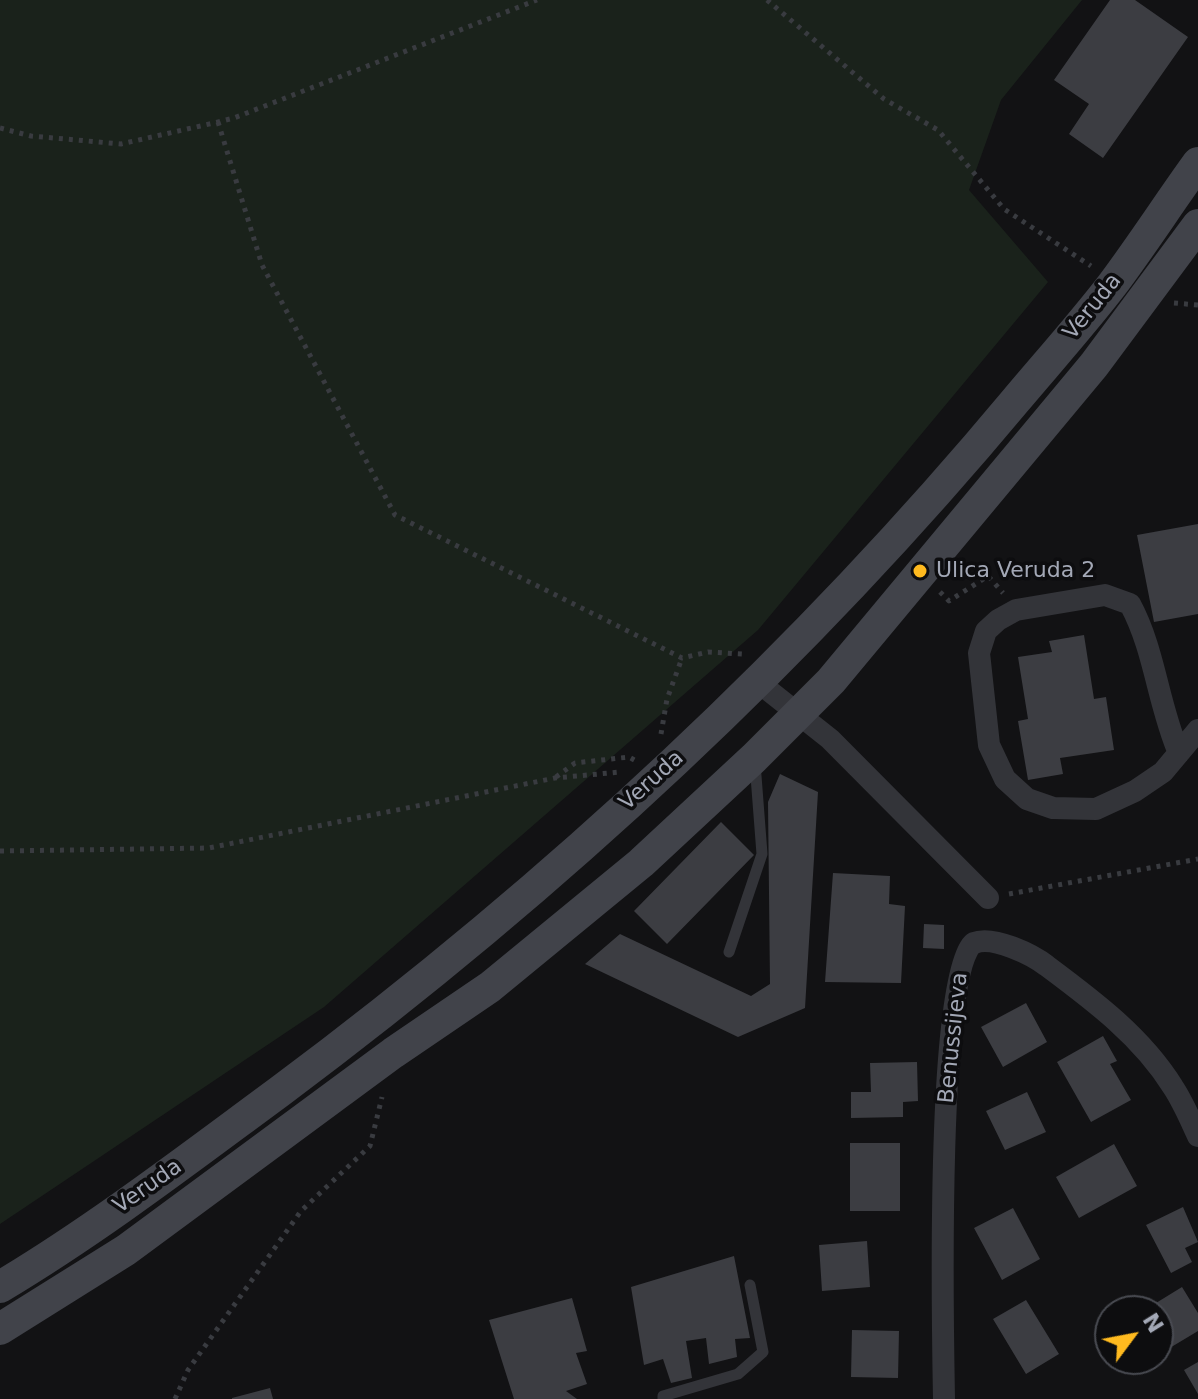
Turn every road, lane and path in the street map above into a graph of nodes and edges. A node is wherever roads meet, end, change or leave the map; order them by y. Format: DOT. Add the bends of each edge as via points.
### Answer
graph roads {
  1 [pos="537,0"];
  2 [pos="767,0"];
  3 [pos="218,122"];
  4 [pos="0,128"];
  5 [pos="1198,163"];
  6 [pos="1198,225"];
  7 [pos="1111,286"];
  8 [pos="920,571"];
  9 [pos="1016,610"];
  10 [pos="682,658"];
  11 [pos="765,675"];
  12 [pos="798,714"];
  13 [pos="1198,730"];
  14 [pos="1179,753"];
  15 [pos="754,758"];
  16 [pos="657,768"];
  17 [pos="555,778"];
  18 [pos="0,851"];
  19 [pos="1198,859"];
  20 [pos="988,898"];
  21 [pos="729,952"];
  22 [pos="393,1053"];
  23 [pos="1198,1136"];
  24 [pos="750,1285"];
  25 [pos="0,1287"];
  26 [pos="0,1329"];
  27 [pos="175,1399"];
  28 [pos="663,1399"];
  29 [pos="944,1399"];
  1 -- 3 [label="path"];
  2 -- 7 [label="path" via="884,99 938,130 1004,209 1097,270"];
  3 -- 4 [label="path" via="121,144"];
  3 -- 10 [label="path" via="262,265 395,515"];
  5 -- 7 [label="main road, Veruda"];
  6 -- 8 [label="main road, Veruda" via="1094,365"];
  7 -- 11 [label="main road, Veruda" via="947,482"];
  8 -- 9 [label="path" via="949,601 988,576"];
  8 -- 12 [label="main road, Veruda"];
  9 -- 14 [label="street" via="1105,595 1130,604"];
  9 -- 14 [label="street" via="986,631 979,653 989,745 1005,779 1027,799 1053,808 1096,809 1135,791"];
  10 -- 11 [label="path" via="708,652 744,654"];
  10 -- 16 [label="path" via="667,699"];
  11 -- 12 [label="street"];
  11 -- 16 [label="main road, Veruda"];
  12 -- 15 [label="main road, Veruda"];
  12 -- 20 [label="street" via="830,739"];
  13 -- 14 [label="street"];
  15 -- 21 [label="lane" via="762,854"];
  15 -- 22 [label="main road, Veruda" via="641,863 501,978"];
  16 -- 17 [label="path"];
  16 -- 17 [label="path" via="629,757 575,763"];
  16 -- 25 [label="main road, Veruda" via="505,913 390,1009 165,1175"];
  17 -- 18 [label="path" via="209,848"];
  19 -- 20 [label="path"];
  22 -- 26 [label="main road, Veruda" via="126,1250"];
  22 -- 27 [label="path" via="370,1146 301,1211 188,1370"];
  23 -- 29 [label="street, Benussijeva" via="1153,1058 1093,1001 1030,952 987,942 966,951 950,1034 944,1141"];
  24 -- 28 [label="lane" via="763,1352 738,1374"];
}
